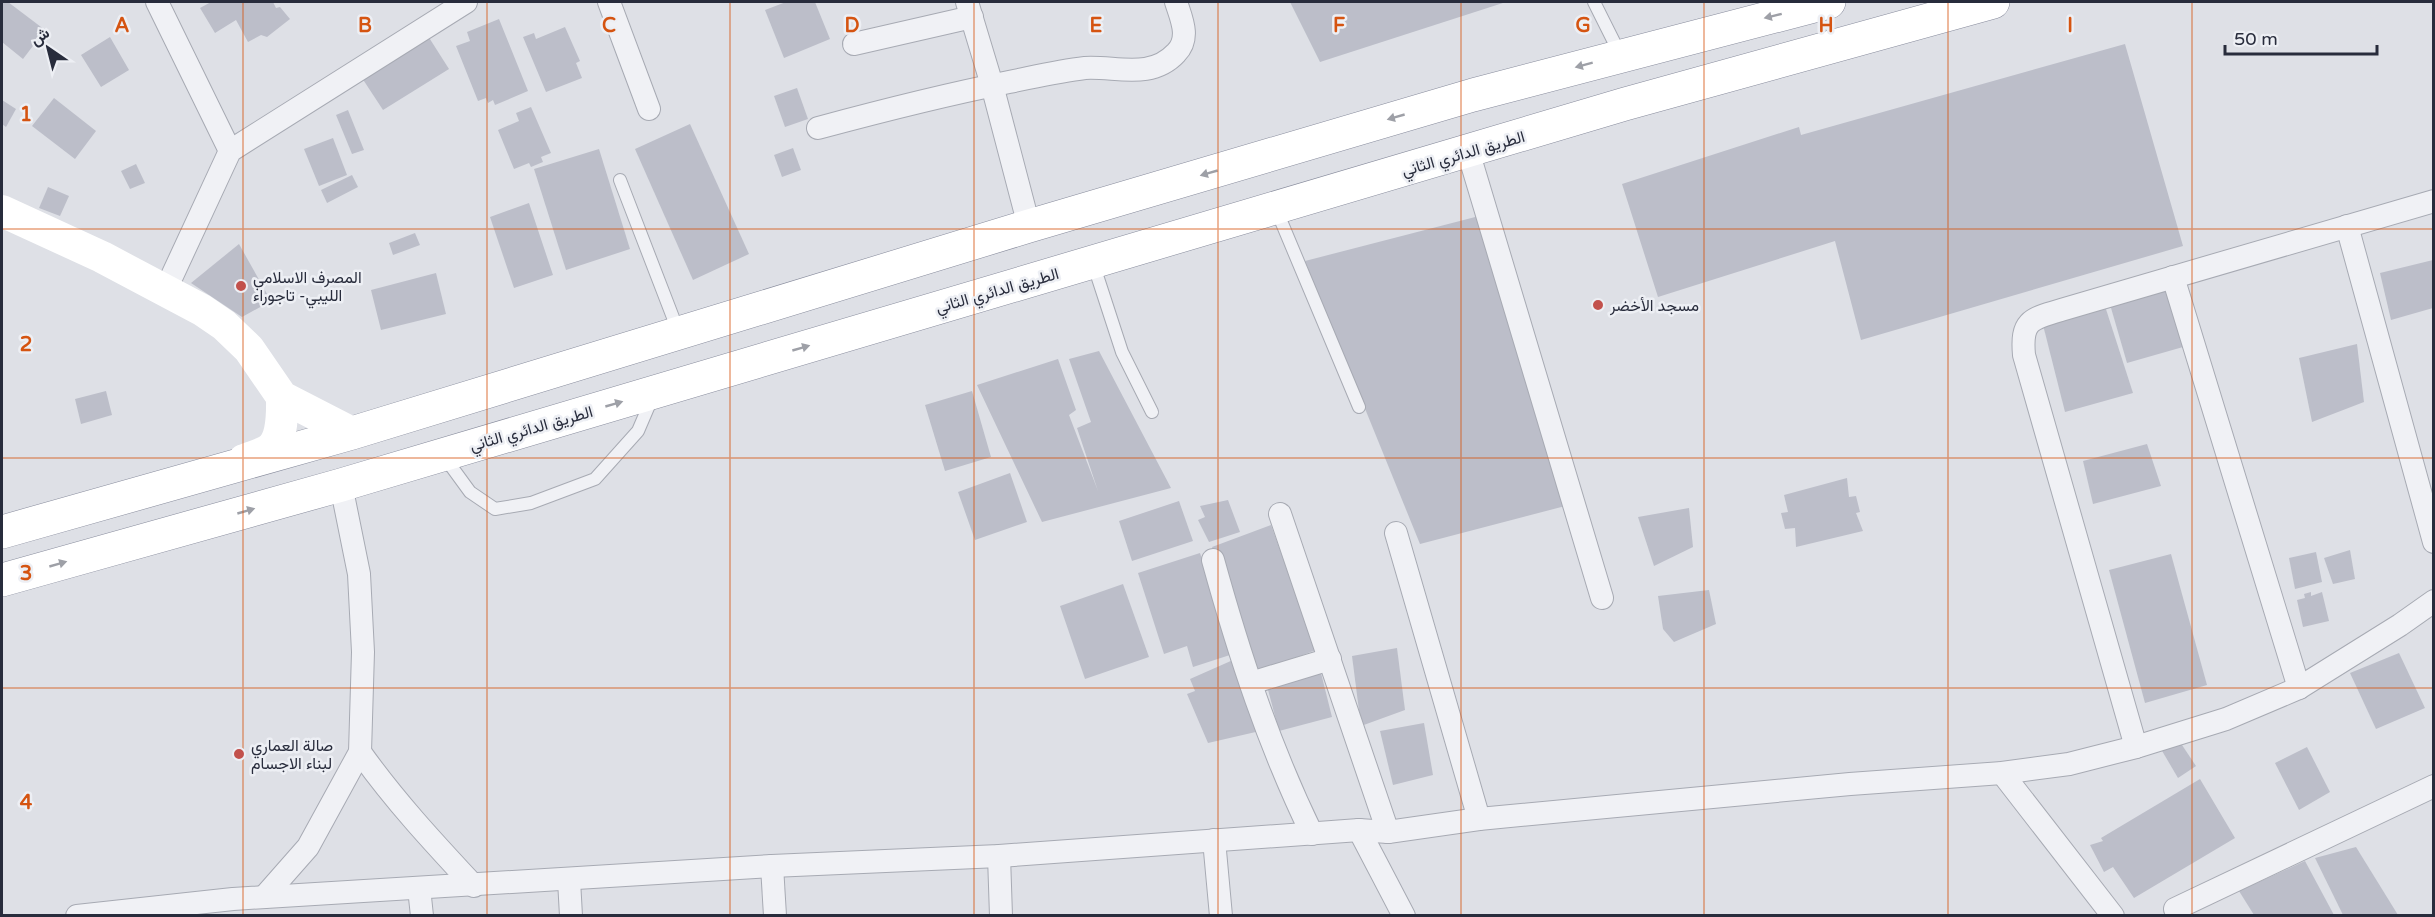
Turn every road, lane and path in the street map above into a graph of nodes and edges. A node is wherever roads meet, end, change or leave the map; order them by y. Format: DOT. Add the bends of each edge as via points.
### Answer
graph roads {
  1 [pos="157,2"];
  2 [pos="466,2"];
  3 [pos="609,2"];
  4 [pos="1176,2"];
  5 [pos="1594,2"];
  6 [pos="1829,2"];
  7 [pos="1993,2"];
  8 [pos="970,9"];
  9 [pos="1733,26"];
  10 [pos="854,44"];
  11 [pos="1621,55"];
  12 [pos="1744,72"];
  13 [pos="992,85"];
  14 [pos="1625,105"];
  15 [pos="649,109"];
  16 [pos="818,128"];
  17 [pos="230,151"];
  18 [pos="1468,152"];
  19 [pos="620,180"];
  20 [pos="2433,201"];
  21 [pos="1276,208"];
  22 [pos="2,211"];
  23 [pos="1029,226"];
  24 [pos="2347,226"];
  25 [pos="1093,262"];
  26 [pos="2173,277"];
  27 [pos="166,289"];
  28 [pos="680,334"];
  29 [pos="655,392"];
  30 [pos="282,397"];
  31 [pos="1359,407"];
  32 [pos="1152,412"];
  33 [pos="352,433"];
  34 [pos="443,454"];
  35 [pos="221,469"];
  36 [pos="340,485"];
  37 [pos="1280,514"];
  38 [pos="10,526"];
  39 [pos="1396,532"];
  40 [pos="2433,542"];
  41 [pos="1213,560"];
  42 [pos="2,580"];
  43 [pos="1602,598"];
  44 [pos="2433,601"];
  45 [pos="1330,659"];
  46 [pos="1251,683"];
  47 [pos="2299,688"];
  48 [pos="2136,747"];
  49 [pos="360,752"];
  50 [pos="2002,773"];
  51 [pos="2433,786"];
  52 [pos="1479,819"];
  53 [pos="1359,830"];
  54 [pos="1388,832"];
  55 [pos="1312,834"];
  56 [pos="1214,840"];
  57 [pos="999,856"];
  58 [pos="772,866"];
  59 [pos="569,880"];
  60 [pos="474,886"];
  61 [pos="419,888"];
  62 [pos="264,897"];
  63 [pos="235,907"];
  64 [pos="2175,909"];
  65 [pos="76,915"];
  66 [pos="422,915"];
  67 [pos="571,915"];
  68 [pos="775,915"];
  69 [pos="1001,915"];
  70 [pos="1221,915"];
  71 [pos="1404,915"];
  72 [pos="2113,915"];
  1 -- 17 [label="street"];
  2 -- 17 [label="street"];
  3 -- 15 [label="street"];
  4 -- 13 [label="street" via="1185,28 1182,43 1177,53 1163,63 1133,71 1088,68"];
  5 -- 11 [label="lane"];
  6 -- 9 [label="highway, one-way"];
  7 -- 12 [label="highway, الطريق الدائري الثاني"];
  8 -- 10 [label="street"];
  8 -- 13 [label="street"];
  9 -- 11 [label="highway"];
  9 -- 12 [label="highway" via="1730,50"];
  11 -- 14 [label="highway" via="1632,66 1636,82"];
  11 -- 23 [label="highway, one-way"];
  12 -- 14 [label="highway, الطريق الدائري الثاني"];
  13 -- 16 [label="street"];
  13 -- 23 [label="street"];
  14 -- 18 [label="highway, الطريق الدائري الثاني"];
  17 -- 27 [label="street"];
  18 -- 21 [label="highway, الطريق الدائري الثاني"];
  18 -- 43 [label="street"];
  19 -- 28 [label="lane"];
  20 -- 24 [label="street"];
  21 -- 25 [label="highway, الطريق الدائري الثاني"];
  21 -- 31 [label="lane"];
  22 -- 27 [label="street"];
  23 -- 28 [label="highway"];
  24 -- 26 [label="street"];
  24 -- 40 [label="street"];
  29 -- 25 [label="highway, الطريق الدائري الثاني, one-way"];
  25 -- 32 [label="lane" via="1122,352"];
  26 -- 47 [label="street"];
  26 -- 48 [label="street" via="2035,318 2025,327 2023,338 2024,355"];
  27 -- 30 [label="street" via="224,325 249,348"];
  28 -- 33 [label="highway"];
  34 -- 29 [label="highway, الطريق الدائري الثاني, one-way"];
  29 -- 34 [label="lane" via="638,431 595,479 531,503 495,509 470,492"];
  30 -- 33 [label="street"];
  30 -- 35 [label="street" via="278,437 269,450"];
  33 -- 35 [label="highway"];
  34 -- 36 [label="highway, الطريق الدائري الثاني"];
  35 -- 38 [label="highway"];
  42 -- 36 [label="highway, الطريق الدائري الثاني, one-way"];
  36 -- 49 [label="street" via="359,574 363,652"];
  37 -- 45 [label="street"];
  39 -- 52 [label="street"];
  41 -- 46 [label="street"];
  44 -- 47 [label="street"];
  45 -- 46 [label="street"];
  45 -- 54 [label="street"];
  46 -- 55 [label="street" via="1286,780"];
  47 -- 48 [label="street" via="2226,719"];
  48 -- 50 [label="street" via="2069,764"];
  49 -- 60 [label="street" via="409,816"];
  49 -- 62 [label="street" via="308,847"];
  50 -- 52 [label="street"];
  50 -- 72 [label="street"];
  51 -- 64 [label="street"];
  52 -- 54 [label="street"];
  53 -- 54 [label="street"];
  53 -- 55 [label="street"];
  53 -- 71 [label="street"];
  55 -- 56 [label="street"];
  56 -- 57 [label="street"];
  56 -- 70 [label="street"];
  57 -- 58 [label="street"];
  57 -- 69 [label="street"];
  58 -- 59 [label="street"];
  58 -- 68 [label="street"];
  59 -- 60 [label="street"];
  59 -- 67 [label="street"];
  60 -- 61 [label="street"];
  61 -- 62 [label="street"];
  61 -- 66 [label="street"];
  62 -- 63 [label="street"];
  63 -- 65 [label="street"];
}
